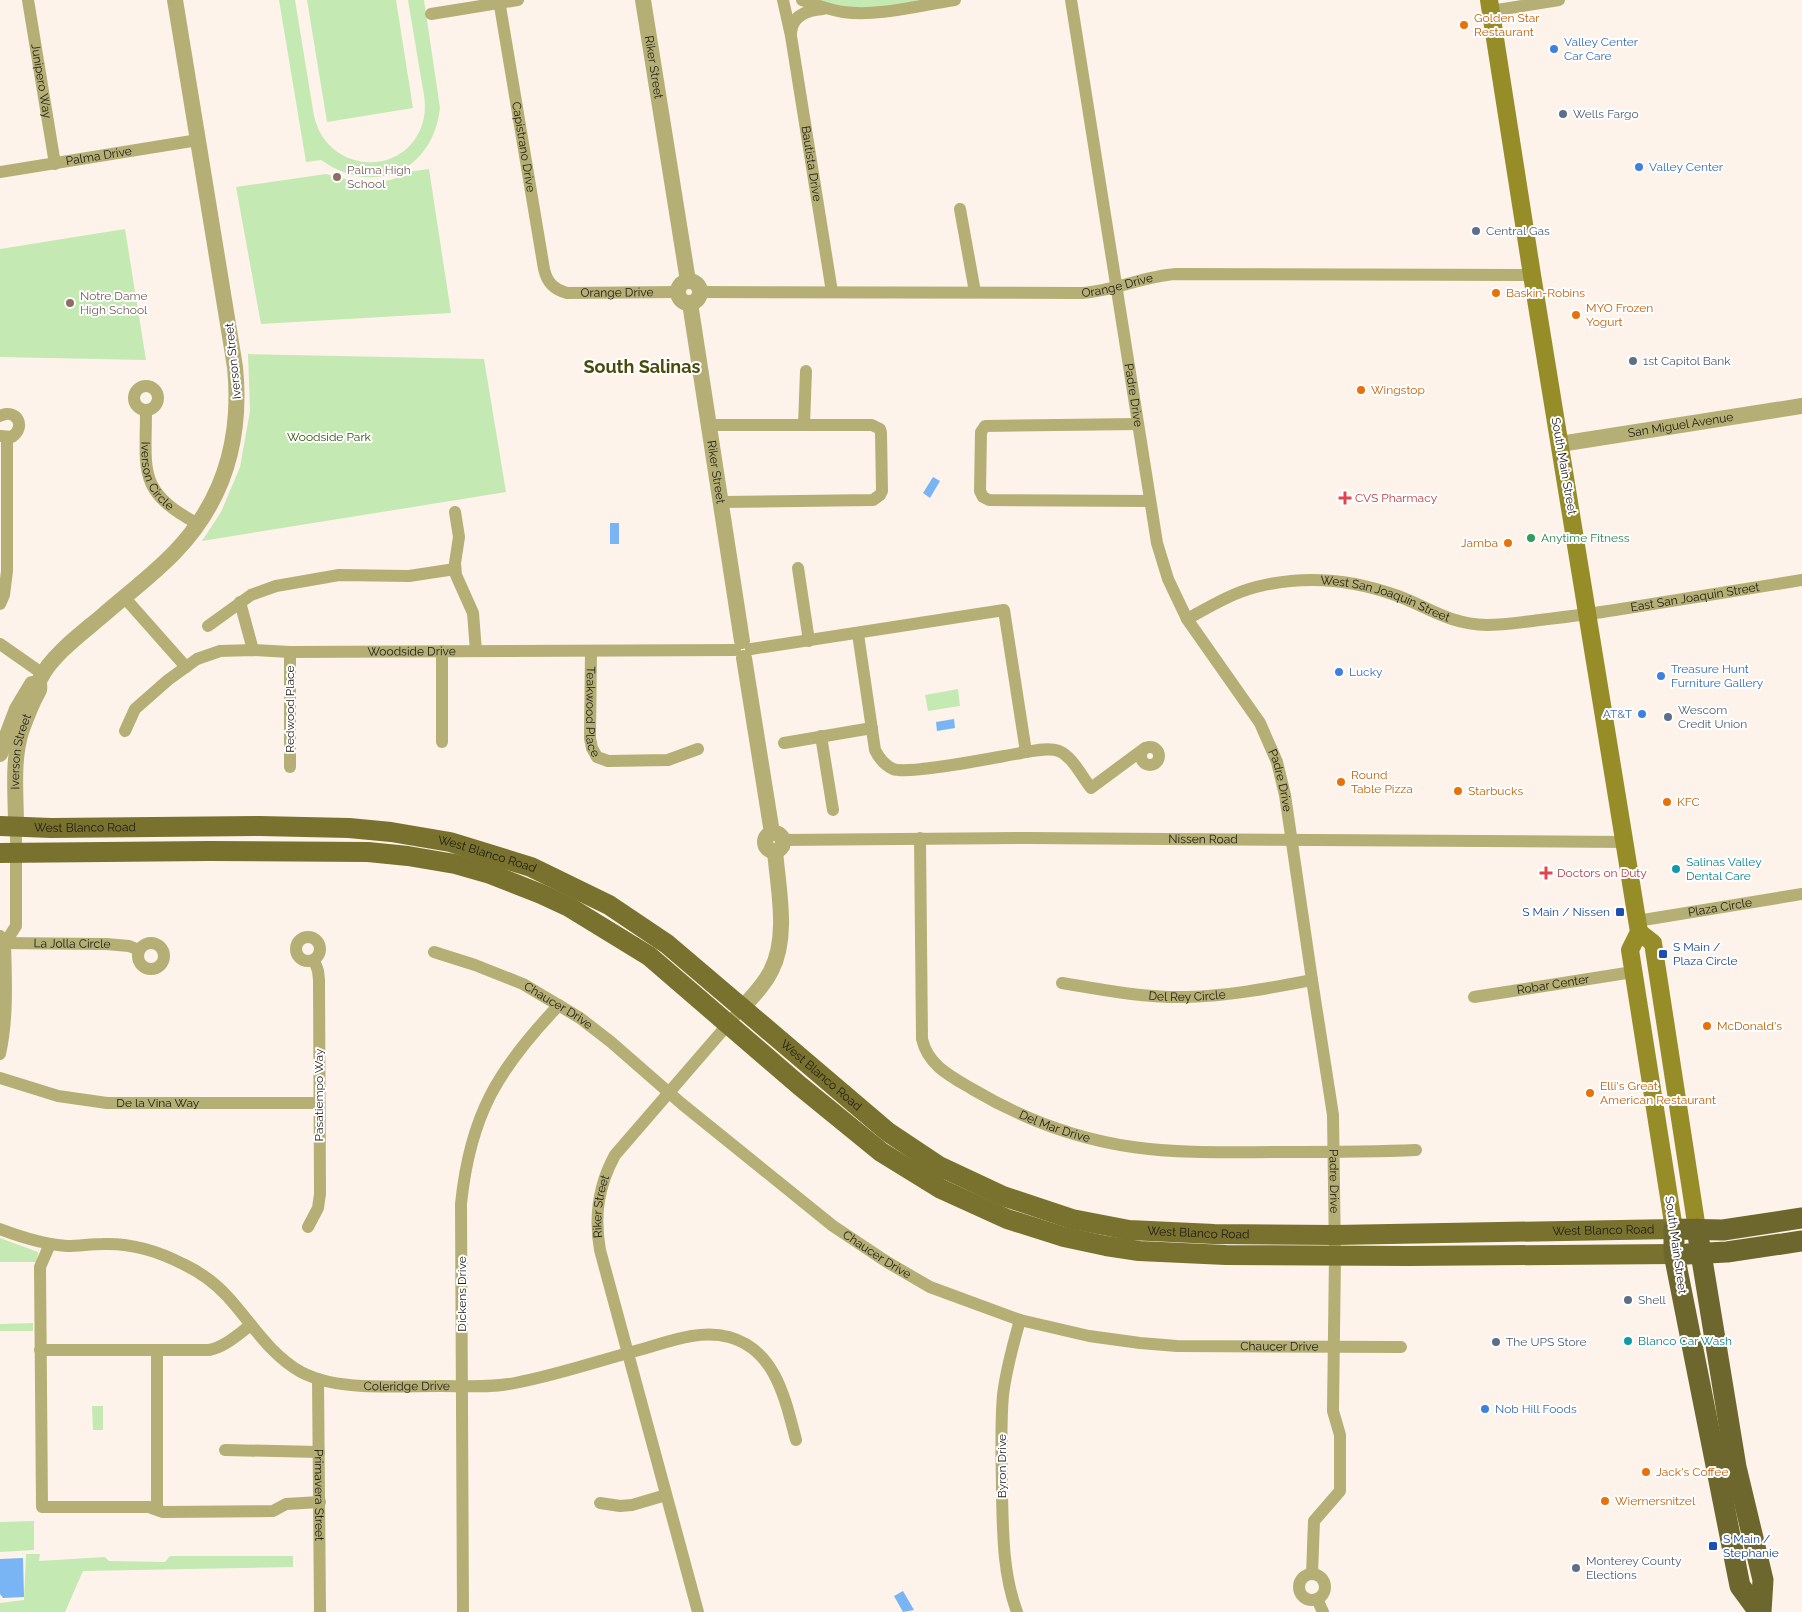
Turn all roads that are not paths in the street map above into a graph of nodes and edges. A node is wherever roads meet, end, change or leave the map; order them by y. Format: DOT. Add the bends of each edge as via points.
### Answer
graph roads {
  1 [pos="28,0"];
  2 [pos="175,0"];
  3 [pos="518,0"];
  4 [pos="643,0"];
  5 [pos="783,0"];
  6 [pos="802,0"];
  7 [pos="955,0"];
  8 [pos="1559,0"];
  9 [pos="499,1"];
  10 [pos="1071,4"];
  11 [pos="1490,5"];
  12 [pos="827,8"];
  13 [pos="431,14"];
  14 [pos="791,36"];
  15 [pos="198,140"];
  16 [pos="54,164"];
  17 [pos="0,172"];
  18 [pos="960,209"];
  19 [pos="1532,275"];
  20 [pos="1116,288"];
  21 [pos="556,289"];
  22 [pos="689,292"];
  23 [pos="832,292"];
  24 [pos="975,292"];
  25 [pos="806,371"];
  26 [pos="1802,406"];
  27 [pos="146,410"];
  28 [pos="0,416"];
  29 [pos="1138,424"];
  30 [pos="710,425"];
  31 [pos="804,425"];
  32 [pos="3,436"];
  33 [pos="1560,444"];
  34 [pos="1150,501"];
  35 [pos="722,502"];
  36 [pos="455,512"];
  37 [pos="198,524"];
  38 [pos="798,568"];
  39 [pos="455,569"];
  40 [pos="1802,580"];
  41 [pos="124,597"];
  42 [pos="240,602"];
  43 [pos="0,604"];
  44 [pos="1588,614"];
  45 [pos="1187,619"];
  46 [pos="208,626"];
  47 [pos="858,634"];
  48 [pos="809,641"];
  49 [pos="0,644"];
  50 [pos="743,649"];
  51 [pos="253,650"];
  52 [pos="442,651"];
  53 [pos="476,651"];
  54 [pos="591,651"];
  55 [pos="290,652"];
  56 [pos="186,667"];
  57 [pos="41,678"];
  58 [pos="872,728"];
  59 [pos="125,731"];
  60 [pos="821,736"];
  61 [pos="442,742"];
  62 [pos="784,742"];
  63 [pos="1145,748"];
  64 [pos="698,749"];
  65 [pos="1026,752"];
  66 [pos="0,754"];
  67 [pos="290,767"];
  68 [pos="833,810"];
  69 [pos="8,826"];
  70 [pos="920,838"];
  71 [pos="776,841"];
  72 [pos="1292,841"];
  73 [pos="1625,842"];
  74 [pos="8,853"];
  75 [pos="1802,894"];
  76 [pos="1638,926"];
  77 [pos="2,940"];
  78 [pos="139,950"];
  79 [pos="434,952"];
  80 [pos="314,960"];
  81 [pos="1633,972"];
  82 [pos="1312,980"];
  83 [pos="1062,984"];
  84 [pos="1474,997"];
  85 [pos="559,1005"];
  86 [pos="742,1008"];
  87 [pos="728,1024"];
  88 [pos="0,1054"];
  89 [pos="0,1078"];
  90 [pos="669,1094"];
  91 [pos="319,1103"];
  92 [pos="1416,1150"];
  93 [pos="1334,1152"];
  94 [pos="1802,1218"];
  95 [pos="308,1228"];
  96 [pos="0,1229"];
  97 [pos="1674,1229"];
  98 [pos="1697,1229"];
  99 [pos="1335,1234"];
  100 [pos="1802,1241"];
  101 [pos="50,1244"];
  102 [pos="1700,1253"];
  103 [pos="1674,1254"];
  104 [pos="1335,1256"];
  105 [pos="1020,1320"];
  106 [pos="251,1325"];
  107 [pos="1333,1346"];
  108 [pos="1401,1346"];
  109 [pos="40,1350"];
  110 [pos="157,1350"];
  111 [pos="627,1353"];
  112 [pos="318,1379"];
  113 [pos="462,1386"];
  114 [pos="796,1440"];
  115 [pos="225,1450"];
  116 [pos="319,1452"];
  117 [pos="666,1496"];
  118 [pos="320,1502"];
  119 [pos="600,1503"];
  120 [pos="157,1510"];
  121 [pos="1312,1574"];
  122 [pos="1317,1600"];
  123 [pos="320,1612"];
  124 [pos="464,1612"];
  125 [pos="698,1612"];
  126 [pos="1017,1612"];
  127 [pos="1323,1612"];
  128 [pos="1760,1612"];
  1 -- 16 [label="street, Junipero Way"];
  2 -- 15 [label="street, Iverson Street"];
  3 -- 9 [label="street"];
  4 -- 22 [label="street, Riker Street"];
  5 -- 14 [label="street, Bautista Drive"];
  6 -- 12 [label="street"];
  7 -- 12 [label="street" via="878,12 845,12"];
  8 -- 11 [label="street"];
  9 -- 13 [label="street"];
  9 -- 21 [label="street, Capistrano Drive" via="544,269 548,281"];
  10 -- 20 [label="street, Padre Drive"];
  11 -- 19 [label="main road, South Main Street"];
  12 -- 14 [label="street" via="798,17"];
  14 -- 23 [label="street, Bautista Drive"];
  15 -- 16 [label="street, Palma Drive"];
  15 -- 37 [label="street, Iverson Street" via="229,322 238,407 232,451 225,472"];
  16 -- 17 [label="street, Palma Drive"];
  18 -- 24 [label="street"];
  19 -- 20 [label="street, Orange Drive" via="1176,274"];
  19 -- 33 [label="main road, South Main Street"];
  20 -- 24 [label="street, Orange Drive" via="1082,293"];
  20 -- 29 [label="street, Padre Drive"];
  21 -- 22 [label="street, Orange Drive" via="567,293"];
  22 -- 23 [label="street, Orange Drive"];
  22 -- 30 [label="street, Riker Street"];
  23 -- 24 [label="street, Orange Drive"];
  25 -- 31 [label="street"];
  26 -- 33 [label="street, San Miguel Avenue"];
  27 -- 37 [label="street, Iverson Circle" via="146,460 155,492 170,507"];
  28 -- 32 [label="street" via="12,415 19,424 18,432 12,437"];
  29 -- 34 [label="street, Padre Drive"];
  29 -- 34 [label="street" via="984,426 980,432 980,491 989,500"];
  30 -- 31 [label="street"];
  30 -- 35 [label="street, Riker Street"];
  31 -- 35 [label="street" via="872,426 880,429 880,495 869,501"];
  32 -- 43 [label="street" via="7,571"];
  33 -- 44 [label="main road, South Main Street"];
  34 -- 45 [label="street, Padre Drive" via="1157,543"];
  35 -- 50 [label="street, Riker Street"];
  36 -- 39 [label="street" via="459,537"];
  37 -- 41 [label="street, Iverson Street" via="163,564"];
  38 -- 48 [label="street"];
  39 -- 42 [label="street" via="409,576 339,575 318,578 265,588"];
  39 -- 53 [label="street" via="458,583 473,613"];
  40 -- 44 [label="street, East San Joaquin Street"];
  41 -- 56 [label="street"];
  41 -- 57 [label="street, Iverson Street" via="72,642"];
  42 -- 46 [label="street"];
  42 -- 51 [label="street"];
  44 -- 45 [label="street, West San Joaquin Street" via="1508,624 1463,623 1378,590 1344,582 1312,580 1255,588 1222,600"];
  44 -- 73 [label="main road, South Main Street"];
  45 -- 72 [label="street, Padre Drive" via="1260,723 1277,762"];
  47 -- 48 [label="street, Woodside Drive"];
  47 -- 58 [label="street"];
  47 -- 65 [label="street, Woodside Drive" via="1004,610"];
  48 -- 50 [label="street, Woodside Drive"];
  49 -- 57 [label="street"];
  50 -- 54 [label="street, Woodside Drive"];
  50 -- 71 [label="street, Riker Street"];
  51 -- 55 [label="street, Woodside Drive"];
  51 -- 56 [label="street, Woodside Drive" via="220,651 197,659"];
  52 -- 53 [label="street, Woodside Drive"];
  52 -- 55 [label="street, Woodside Drive"];
  52 -- 61 [label="street"];
  53 -- 54 [label="street, Woodside Drive"];
  54 -- 64 [label="street, Teakwood Place" via="590,738 597,757 608,761 668,760"];
  55 -- 67 [label="street, Redwood Place"];
  56 -- 59 [label="street, Woodside Drive" via="135,709"];
  57 -- 66 [label="street, Iverson Street" via="30,685"];
  57 -- 69 [label="street, Iverson Street" via="19,742"];
  58 -- 60 [label="street"];
  58 -- 65 [label="street" via="875,750 881,760 899,770"];
  60 -- 62 [label="street"];
  60 -- 68 [label="street"];
  63 -- 65 [label="street" via="1091,788 1059,751"];
  69 -- 74 [label="street"];
  69 -- 86 [label="main road, West Blanco Road" via="349,828 450,842 531,867 609,905 667,944"];
  70 -- 71 [label="street, Nissen Road"];
  70 -- 72 [label="street, Nissen Road"];
  70 -- 93 [label="street, Del Mar Drive" via="922,1040 927,1055 943,1070 984,1096 1035,1121 1110,1143 1203,1152"];
  71 -- 86 [label="street, Riker Street" via="781,929 778,952 765,981"];
  72 -- 73 [label="street, Nissen Road"];
  72 -- 82 [label="street, Padre Drive"];
  73 -- 76 [label="main road, South Main Street"];
  74 -- 77 [label="street" via="16,926"];
  74 -- 87 [label="main road, West Blanco Road" via="368,852 455,864 509,881 569,907 649,956"];
  75 -- 76 [label="street, Plaza Circle"];
  76 -- 81 [label="main road, South Main Street" via="1630,950"];
  76 -- 98 [label="main road, South Main Street" via="1653,943"];
  77 -- 78 [label="street, La Jolla Circle" via="106,944"];
  77 -- 88 [label="street" via="4,1026"];
  79 -- 85 [label="street, Chaucer Drive" via="476,964"];
  80 -- 91 [label="street, Pasatiempo Way" via="319,980"];
  81 -- 84 [label="street, Robar Center"];
  81 -- 97 [label="main road, South Main Street"];
  82 -- 83 [label="street, Del Rey Circle" via="1241,993 1185,997"];
  82 -- 93 [label="street, Padre Drive" via="1334,1115"];
  85 -- 90 [label="street, Chaucer Drive" via="611,1042"];
  85 -- 113 [label="street, Dickens Drive" via="532,1034 497,1082 484,1106 469,1152 461,1204"];
  86 -- 87 [label="street, Riker Street"];
  86 -- 99 [label="main road, West Blanco Road" via="888,1132 939,1166 1003,1196 1072,1219 1129,1230"];
  87 -- 90 [label="street, Riker Street"];
  87 -- 104 [label="main road, West Blanco Road" via="881,1152 941,1188 1007,1219 1064,1237 1139,1251"];
  89 -- 91 [label="street, De la Vina Way" via="58,1096 107,1103"];
  90 -- 105 [label="street, Chaucer Drive" via="833,1226 879,1257 930,1287"];
  90 -- 111 [label="street, Riker Street" via="615,1155 598,1201 596,1220 600,1250"];
  91 -- 95 [label="street, Pasatiempo Way" via="320,1194 318,1208"];
  92 -- 93 [label="street, Del Mar Drive"];
  93 -- 99 [label="street, Padre Drive"];
  94 -- 98 [label="highway" via="1724,1230"];
  96 -- 101 [label="street, Coleridge Drive"];
  97 -- 98 [label="highway"];
  97 -- 99 [label="main road, West Blanco Road"];
  97 -- 103 [label="highway, South Main Street"];
  98 -- 102 [label="highway, South Main Street"];
  99 -- 104 [label="street, Padre Drive"];
  100 -- 102 [label="highway"];
  101 -- 106 [label="street, Coleridge Drive" via="120,1244 167,1256 206,1277"];
  101 -- 109 [label="street" via="40,1268"];
  102 -- 103 [label="highway"];
  102 -- 128 [label="highway, South Main Street" via="1734,1458 1763,1580"];
  103 -- 104 [label="main road, West Blanco Road"];
  103 -- 128 [label="highway, South Main Street" via="1740,1586"];
  104 -- 107 [label="street, Padre Drive"];
  105 -- 107 [label="street, Chaucer Drive" via="1089,1336 1140,1343"];
  105 -- 126 [label="street, Byron Drive" via="1008,1365 1002,1420 1004,1559"];
  106 -- 110 [label="street" via="217,1349"];
  106 -- 112 [label="street, Coleridge Drive" via="284,1360"];
  107 -- 108 [label="street, Chaucer Drive"];
  107 -- 121 [label="street, Padre Drive" via="1332,1412 1340,1435 1340,1491 1314,1521"];
  109 -- 110 [label="street"];
  109 -- 120 [label="street" via="42,1507 149,1507"];
  110 -- 120 [label="street"];
  111 -- 113 [label="street, Coleridge Drive" via="513,1384"];
  111 -- 114 [label="street, Coleridge Drive" via="701,1335 716,1335 742,1342 766,1362 778,1378"];
  111 -- 117 [label="street, Riker Street"];
  112 -- 113 [label="street, Coleridge Drive" via="366,1386"];
  112 -- 116 [label="street, Primavera Street"];
  113 -- 124 [label="street, Dickens Drive"];
  115 -- 116 [label="street"];
  116 -- 118 [label="street, Primavera Street"];
  117 -- 119 [label="street" via="632,1505"];
  117 -- 125 [label="street, Riker Street"];
  118 -- 120 [label="street" via="286,1504 273,1511"];
  118 -- 123 [label="street, Primavera Street"];
  121 -- 122 [label="street" via="1325,1584 1324,1593"];
  121 -- 122 [label="street" via="1301,1579 1299,1591 1304,1598"];
  122 -- 127 [label="street"];
}
